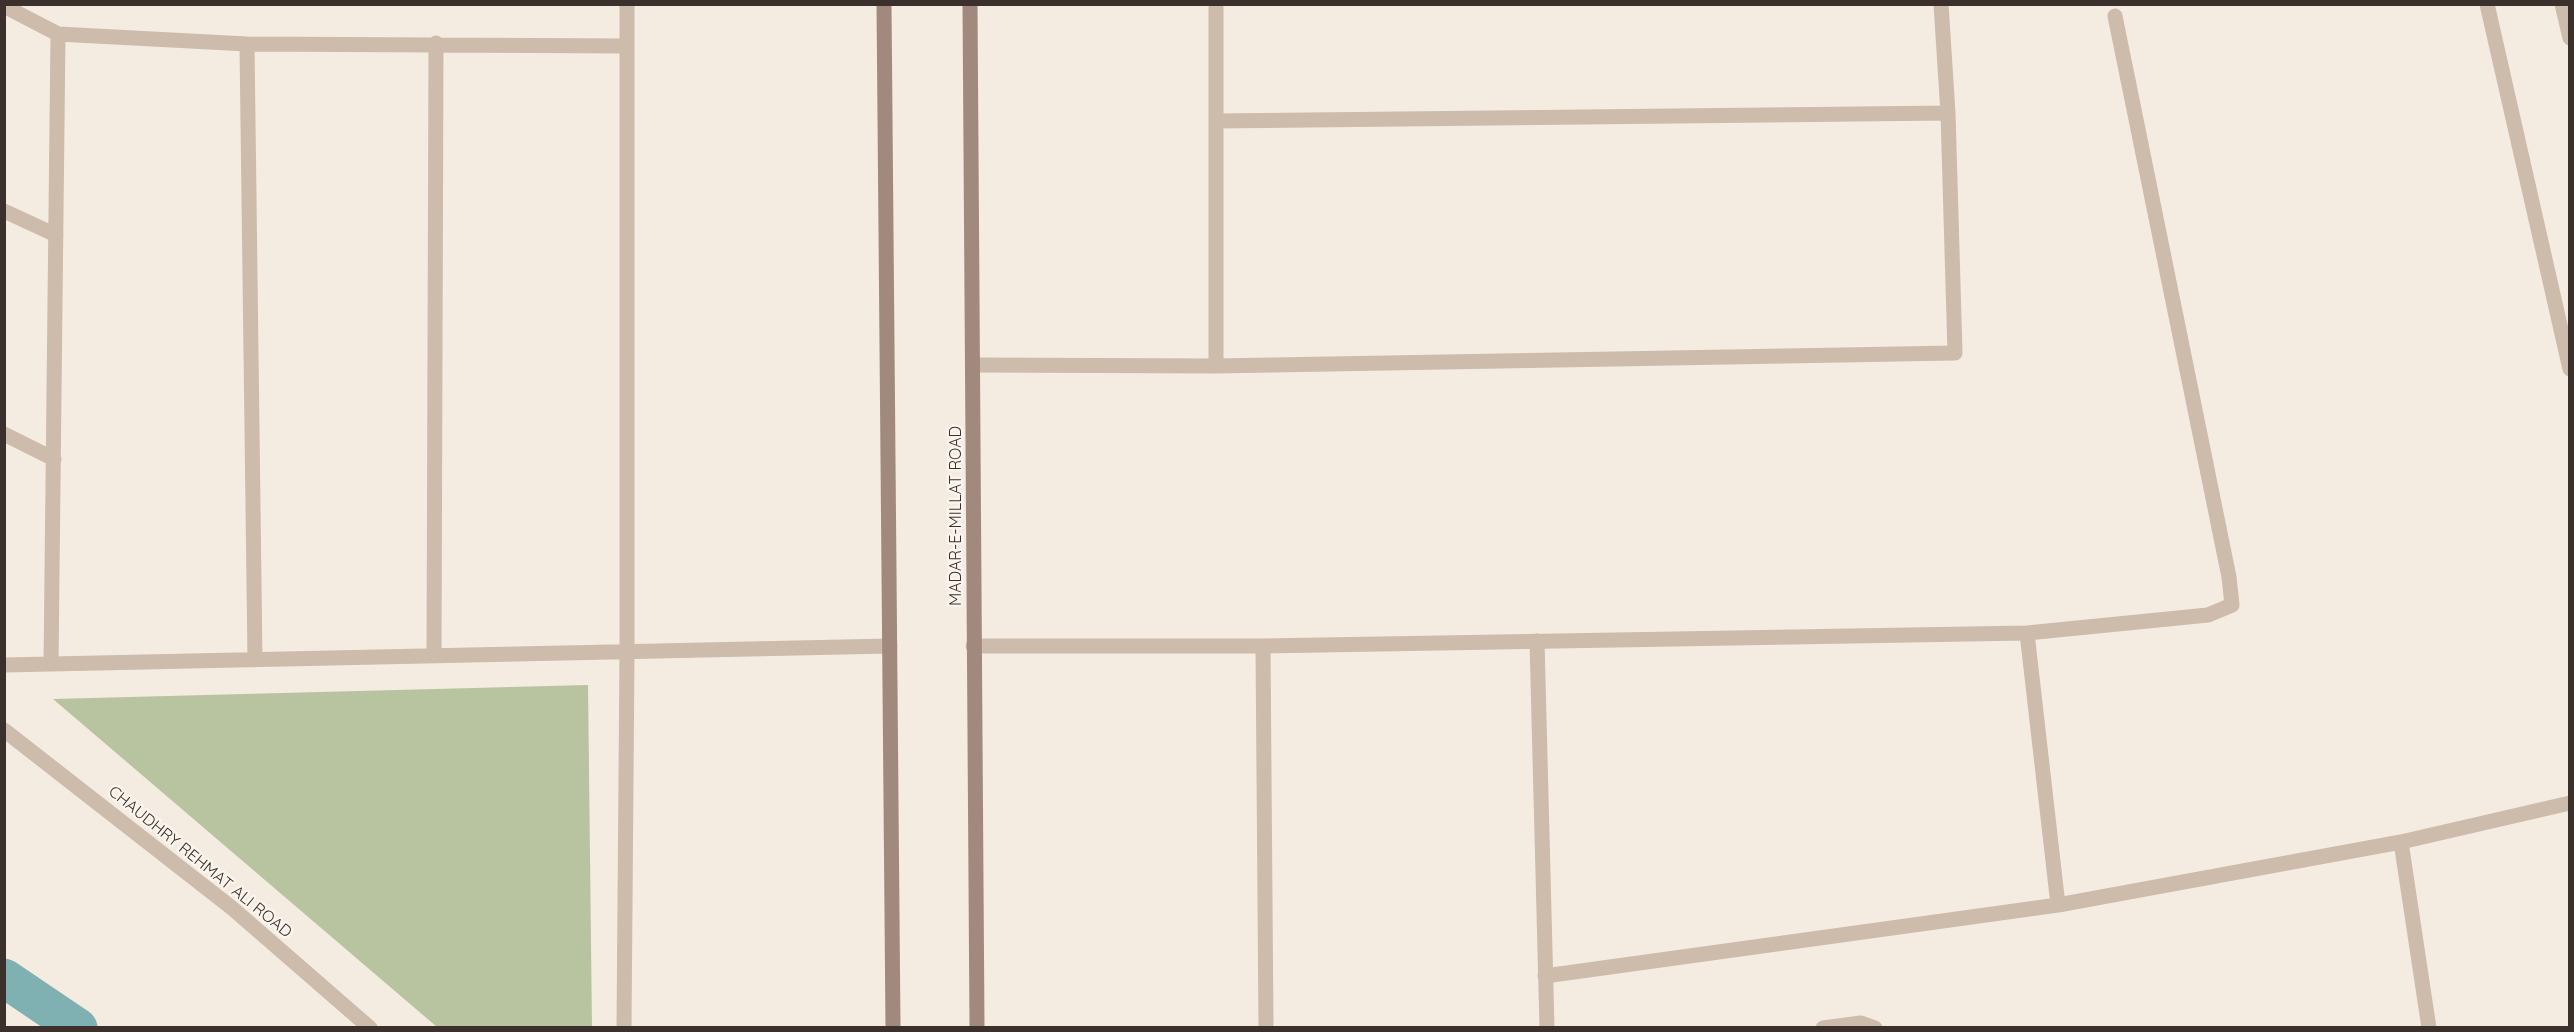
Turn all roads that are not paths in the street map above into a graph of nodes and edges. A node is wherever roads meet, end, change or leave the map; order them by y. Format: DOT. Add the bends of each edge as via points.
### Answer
graph roads {
  1 [pos="627,4"];
  2 [pos="884,4"];
  3 [pos="970,4"];
  4 [pos="1216,4"];
  5 [pos="1941,4"];
  6 [pos="2487,4"];
  7 [pos="2562,4"];
  8 [pos="4,6"];
  9 [pos="2115,16"];
  10 [pos="58,34"];
  11 [pos="2570,38"];
  12 [pos="436,43"];
  13 [pos="247,44"];
  14 [pos="626,46"];
  15 [pos="1948,113"];
  16 [pos="1218,121"];
  17 [pos="4,211"];
  18 [pos="56,235"];
  19 [pos="974,365"];
  20 [pos="1216,366"];
  21 [pos="2570,369"];
  22 [pos="4,434"];
  23 [pos="54,459"];
  24 [pos="2027,633"];
  25 [pos="1537,641"];
  26 [pos="890,646"];
  27 [pos="973,646"];
  28 [pos="1263,646"];
  29 [pos="627,652"];
  30 [pos="434,656"];
  31 [pos="255,660"];
  32 [pos="51,664"];
  33 [pos="4,665"];
  34 [pos="4,730"];
  35 [pos="2570,803"];
  36 [pos="2401,842"];
  37 [pos="2058,905"];
  38 [pos="1545,976"];
  39 [pos="370,1028"];
  40 [pos="624,1028"];
  41 [pos="893,1028"];
  42 [pos="977,1028"];
  43 [pos="1266,1028"];
  44 [pos="1547,1028"];
  45 [pos="1823,1028"];
  46 [pos="1875,1028"];
  47 [pos="2428,1028"];
  1 -- 14 [label="street"];
  2 -- 26 [label="main road"];
  3 -- 19 [label="main road, MADAR-E-MILLAT ROAD"];
  4 -- 16 [label="street"];
  5 -- 15 [label="street"];
  6 -- 21 [label="street"];
  7 -- 11 [label="street"];
  8 -- 10 [label="street"];
  9 -- 24 [label="street" via="2232,606 2208,615"];
  10 -- 13 [label="street"];
  10 -- 18 [label="street"];
  12 -- 13 [label="street"];
  12 -- 14 [label="street"];
  12 -- 30 [label="street"];
  13 -- 31 [label="street"];
  14 -- 29 [label="street"];
  15 -- 16 [label="street"];
  15 -- 20 [label="street" via="1954,353"];
  16 -- 20 [label="street"];
  17 -- 18 [label="street"];
  18 -- 23 [label="street"];
  19 -- 20 [label="street"];
  19 -- 27 [label="main road, MADAR-E-MILLAT ROAD"];
  22 -- 23 [label="street"];
  23 -- 32 [label="street"];
  24 -- 25 [label="street"];
  24 -- 37 [label="street"];
  25 -- 28 [label="street"];
  25 -- 38 [label="street"];
  26 -- 29 [label="street"];
  26 -- 41 [label="main road"];
  27 -- 28 [label="street"];
  27 -- 42 [label="main road, MADAR-E-MILLAT ROAD"];
  28 -- 43 [label="street"];
  29 -- 30 [label="street"];
  29 -- 40 [label="street"];
  30 -- 31 [label="street"];
  31 -- 32 [label="street"];
  32 -- 33 [label="street"];
  34 -- 39 [label="street, CHAUDHRY REHMAT ALI ROAD" via="232,908"];
  35 -- 36 [label="street"];
  36 -- 37 [label="street"];
  36 -- 47 [label="street"];
  37 -- 38 [label="street"];
  38 -- 44 [label="street"];
  45 -- 46 [label="street" via="1861,1023"];
}
